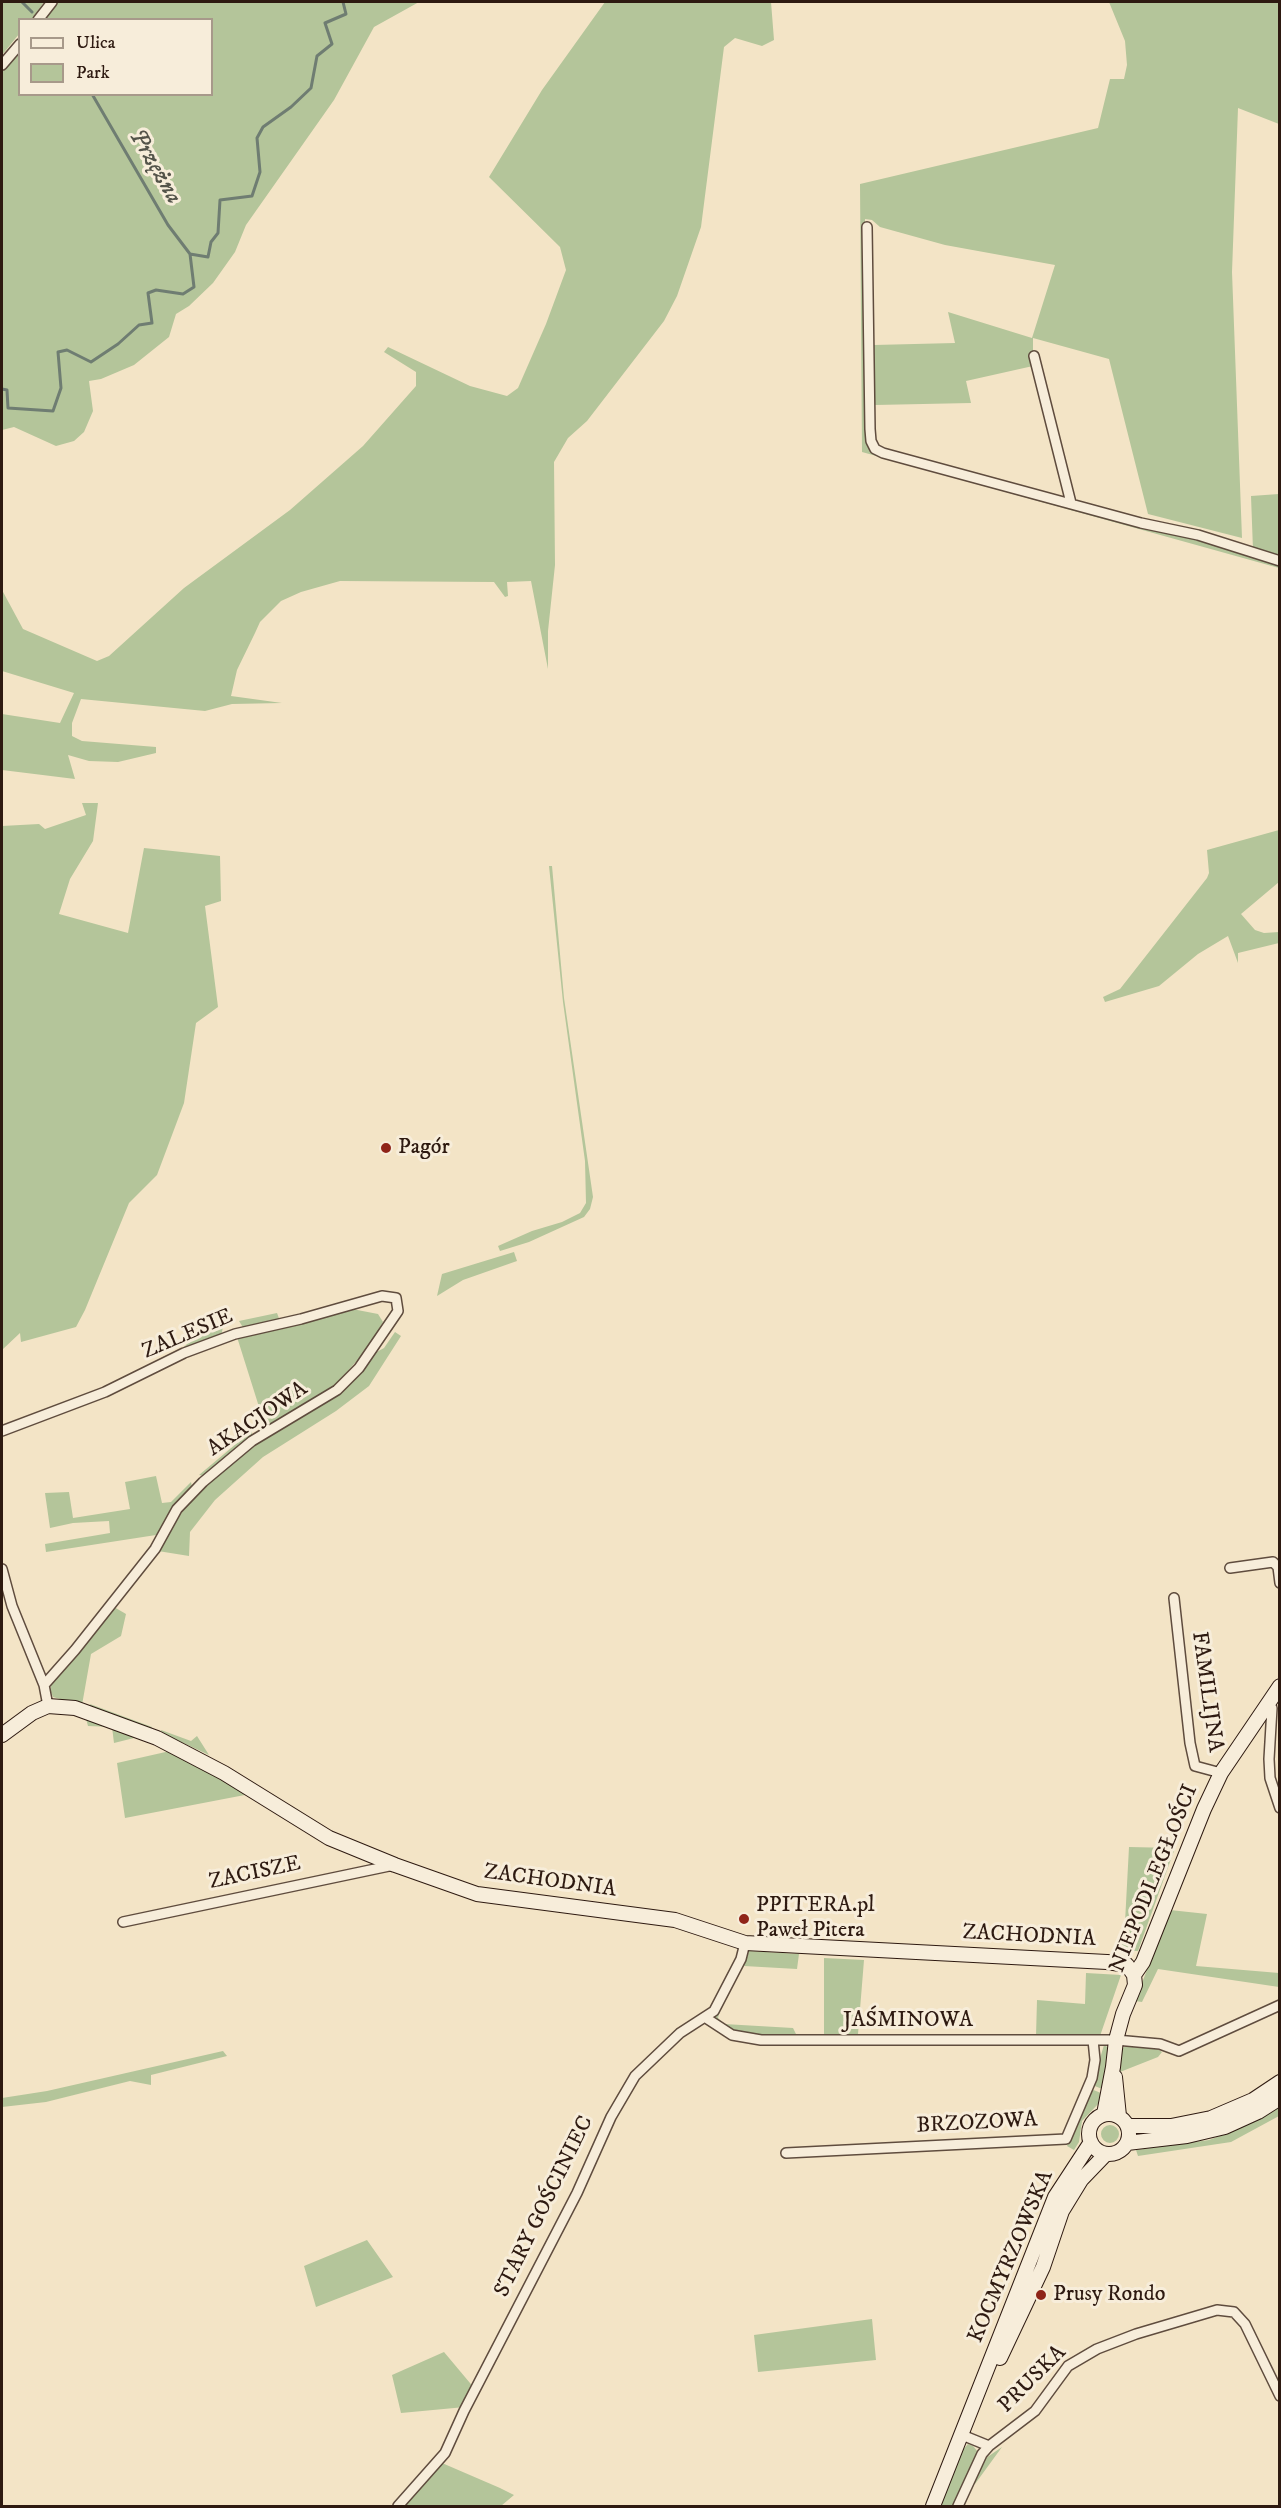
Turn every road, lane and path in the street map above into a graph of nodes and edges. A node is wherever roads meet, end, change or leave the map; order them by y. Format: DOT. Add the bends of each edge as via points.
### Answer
graph roads {
  1 [pos="52,2"];
  2 [pos="40,18"];
  3 [pos="18,46"];
  4 [pos="2,65"];
  5 [pos="867,227"];
  6 [pos="1034,356"];
  7 [pos="1071,502"];
  8 [pos="1280,561"];
  9 [pos="396,1298"];
  10 [pos="2,1431"];
  11 [pos="1230,1568"];
  12 [pos="2,1569"];
  13 [pos="1280,1583"];
  14 [pos="1174,1598"];
  15 [pos="44,1685"];
  16 [pos="1280,1686"];
  17 [pos="1267,1704"];
  18 [pos="48,1706"];
  19 [pos="2,1735"];
  20 [pos="1221,1773"];
  21 [pos="1280,1808"];
  22 [pos="395,1865"];
  23 [pos="123,1922"];
  24 [pos="745,1943"];
  25 [pos="1134,1975"];
  26 [pos="1280,2006"];
  27 [pos="706,2018"];
  28 [pos="1094,2040"];
  29 [pos="1116,2040"];
  30 [pos="1113,2067"];
  31 [pos="1280,2082"];
  32 [pos="1280,2098"];
  33 [pos="1104,2114"];
  34 [pos="1124,2121"];
  35 [pos="1091,2142"];
  36 [pos="1127,2143"];
  37 [pos="786,2153"];
  38 [pos="1106,2154"];
  39 [pos="980,2391"];
  40 [pos="1280,2396"];
  41 [pos="962,2435"];
  42 [pos="988,2446"];
  43 [pos="398,2506"];
  44 [pos="933,2506"];
  45 [pos="958,2506"];
  1 -- 2 [label="street"];
  3 -- 4 [label="street"];
  5 -- 7 [label="street" via="869,417 873,446 883,453"];
  6 -- 7 [label="street"];
  7 -- 8 [label="street"];
  9 -- 10 [label="street, ZALESIE" via="382,1296 235,1334 184,1353 105,1392"];
  9 -- 15 [label="street, AKACJOWA" via="398,1311 359,1368 337,1390 252,1442 177,1509 154,1549"];
  11 -- 13 [label="street" via="1273,1562 1278,1567"];
  12 -- 15 [label="street" via="12,1606"];
  14 -- 20 [label="street, FAMILIJNA" via="1195,1766"];
  15 -- 18 [label="street"];
  16 -- 17 [label="street, NIEPODLEGŁOŚCI"];
  17 -- 20 [label="street, NIEPODLEGŁOŚCI"];
  17 -- 21 [label="street" via="1272,1708 1270,1778"];
  18 -- 19 [label="street"];
  18 -- 22 [label="street, ZACHODNIA" via="75,1708 157,1738 224,1773 329,1838"];
  20 -- 25 [label="street, NIEPODLEGŁOŚCI" via="1143,1962"];
  22 -- 23 [label="street, ZACISZE"];
  22 -- 24 [label="street, ZACHODNIA" via="477,1894 675,1920"];
  24 -- 25 [label="street, ZACHODNIA" via="1107,1962 1127,1965"];
  24 -- 27 [label="street, STARY GOŚCINIEC" via="714,2011"];
  25 -- 29 [label="street, NIEPODLEGŁOŚCI" via="1135,1985"];
  26 -- 29 [label="street, JAŚMINOWA" via="1179,2051 1160,2044"];
  27 -- 28 [label="street, JAŚMINOWA" via="732,2035 761,2040"];
  27 -- 43 [label="street, STARY GOŚCINIEC" via="680,2033 635,2076 611,2116 583,2183 445,2453"];
  28 -- 29 [label="street, JAŚMINOWA"];
  28 -- 37 [label="street, BRZOZOWA" via="1092,2078 1066,2139"];
  29 -- 30 [label="street, NIEPODLEGŁOŚCI"];
  30 -- 33 [label="street, NIEPODLEGŁOŚCI"];
  30 -- 34 [label="street, NIEPODLEGŁOŚCI"];
  31 -- 34 [label="street" via="1253,2100 1211,2118 1171,2126"];
  32 -- 36 [label="street" via="1225,2127"];
  33 -- 34 [label="street"];
  33 -- 35 [label="street" via="1091,2124"];
  34 -- 36 [label="street" via="1130,2134"];
  35 -- 38 [label="street"];
  35 -- 39 [label="street, KOCMYRZOWSKA" via="1055,2197"];
  36 -- 38 [label="street" via="1119,2152"];
  38 -- 39 [label="street, KOCMYRZOWSKA" via="1081,2180 1062,2211 1043,2267 1002,2355"];
  39 -- 41 [label="street, KOCMYRZOWSKA"];
  40 -- 42 [label="street, PRUSKA" via="1245,2324 1229,2310 1217,2310 1136,2334 1068,2366 1035,2411"];
  41 -- 42 [label="street"];
  41 -- 44 [label="street, KOCMYRZOWSKA"];
  42 -- 45 [label="street, PRUSKA" via="971,2473"];
}
